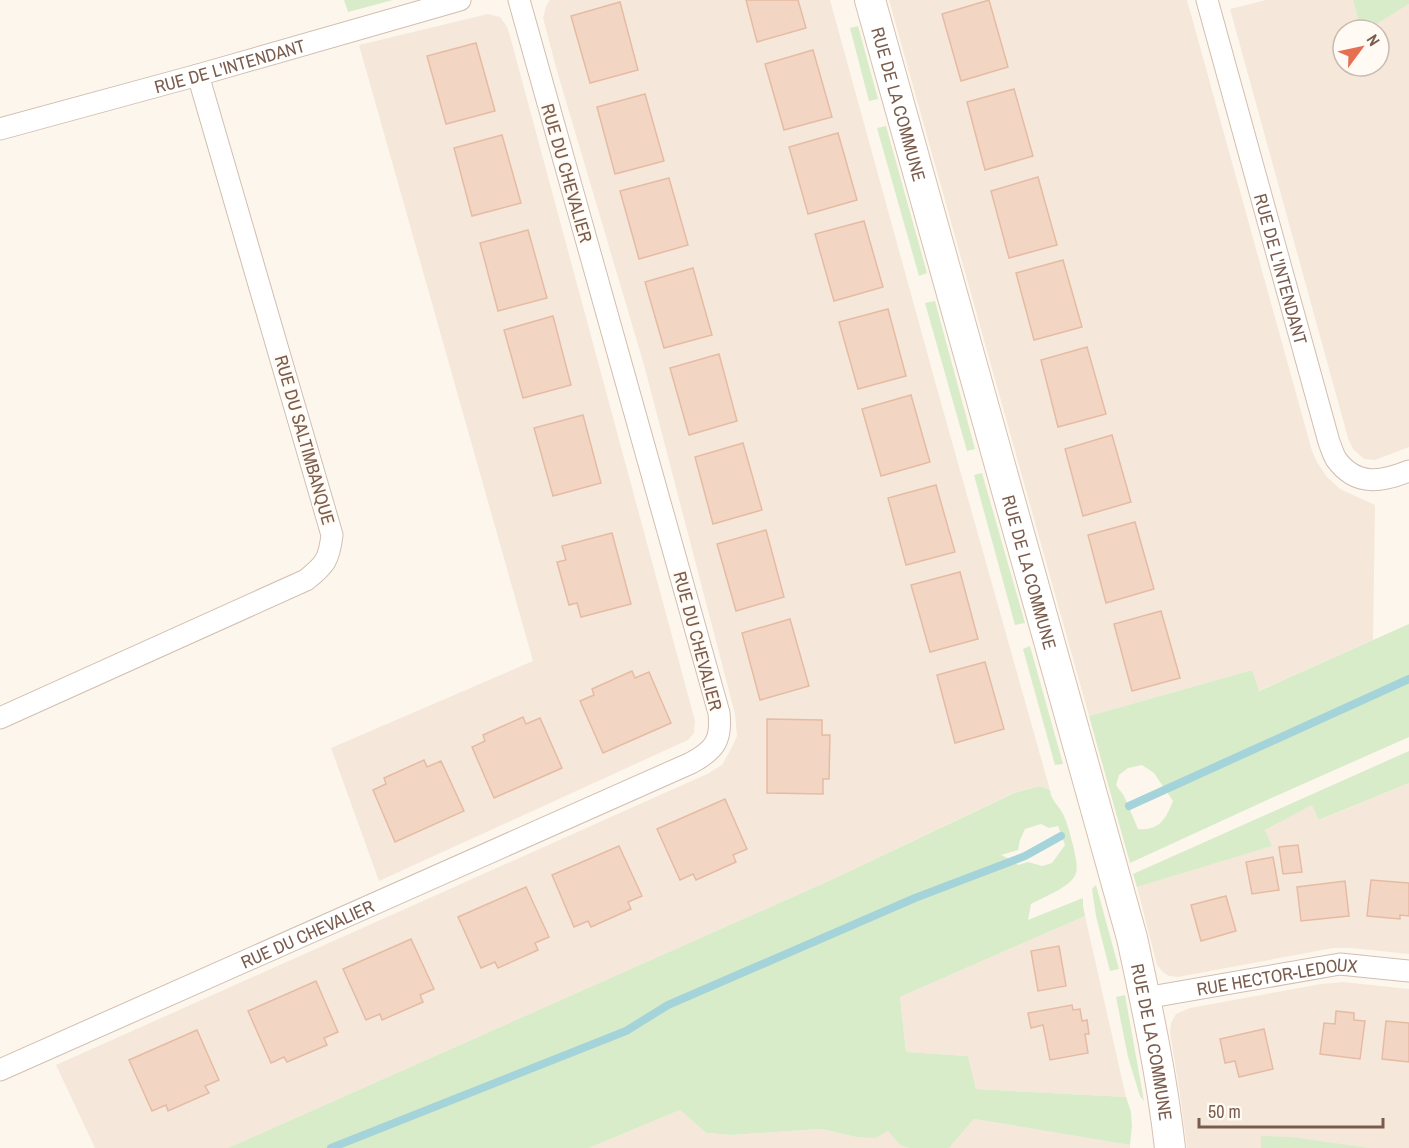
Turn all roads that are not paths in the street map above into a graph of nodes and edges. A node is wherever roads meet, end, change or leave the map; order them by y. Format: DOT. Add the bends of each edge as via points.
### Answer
graph roads {
  1 [pos="460,0"];
  2 [pos="519,0"];
  3 [pos="870,0"];
  4 [pos="1207,0"];
  5 [pos="198,75"];
  6 [pos="0,129"];
  7 [pos="1409,471"];
  8 [pos="0,718"];
  9 [pos="1409,971"];
  10 [pos="1145,998"];
  11 [pos="0,1070"];
  12 [pos="1170,1148"];
  1 -- 5 [label="street, RUE DE L'INTENDANT"];
  2 -- 11 [label="street, RUE DU CHEVALIER" via="719,713 721,729 717,741 691,763"];
  3 -- 10 [label="street, RUE DE LA COMMUNE" via="1132,938"];
  4 -- 7 [label="street, RUE DE L'INTENDANT" via="1335,458 1363,479 1386,479"];
  5 -- 6 [label="street, RUE DE L'INTENDANT"];
  5 -- 8 [label="street, RUE DU SALTIMBANQUE" via="332,535 330,552 322,567 306,580"];
  9 -- 10 [label="street, RUE HECTOR-LEDOUX" via="1340,964"];
  10 -- 12 [label="street, RUE DE LA COMMUNE"];
}
